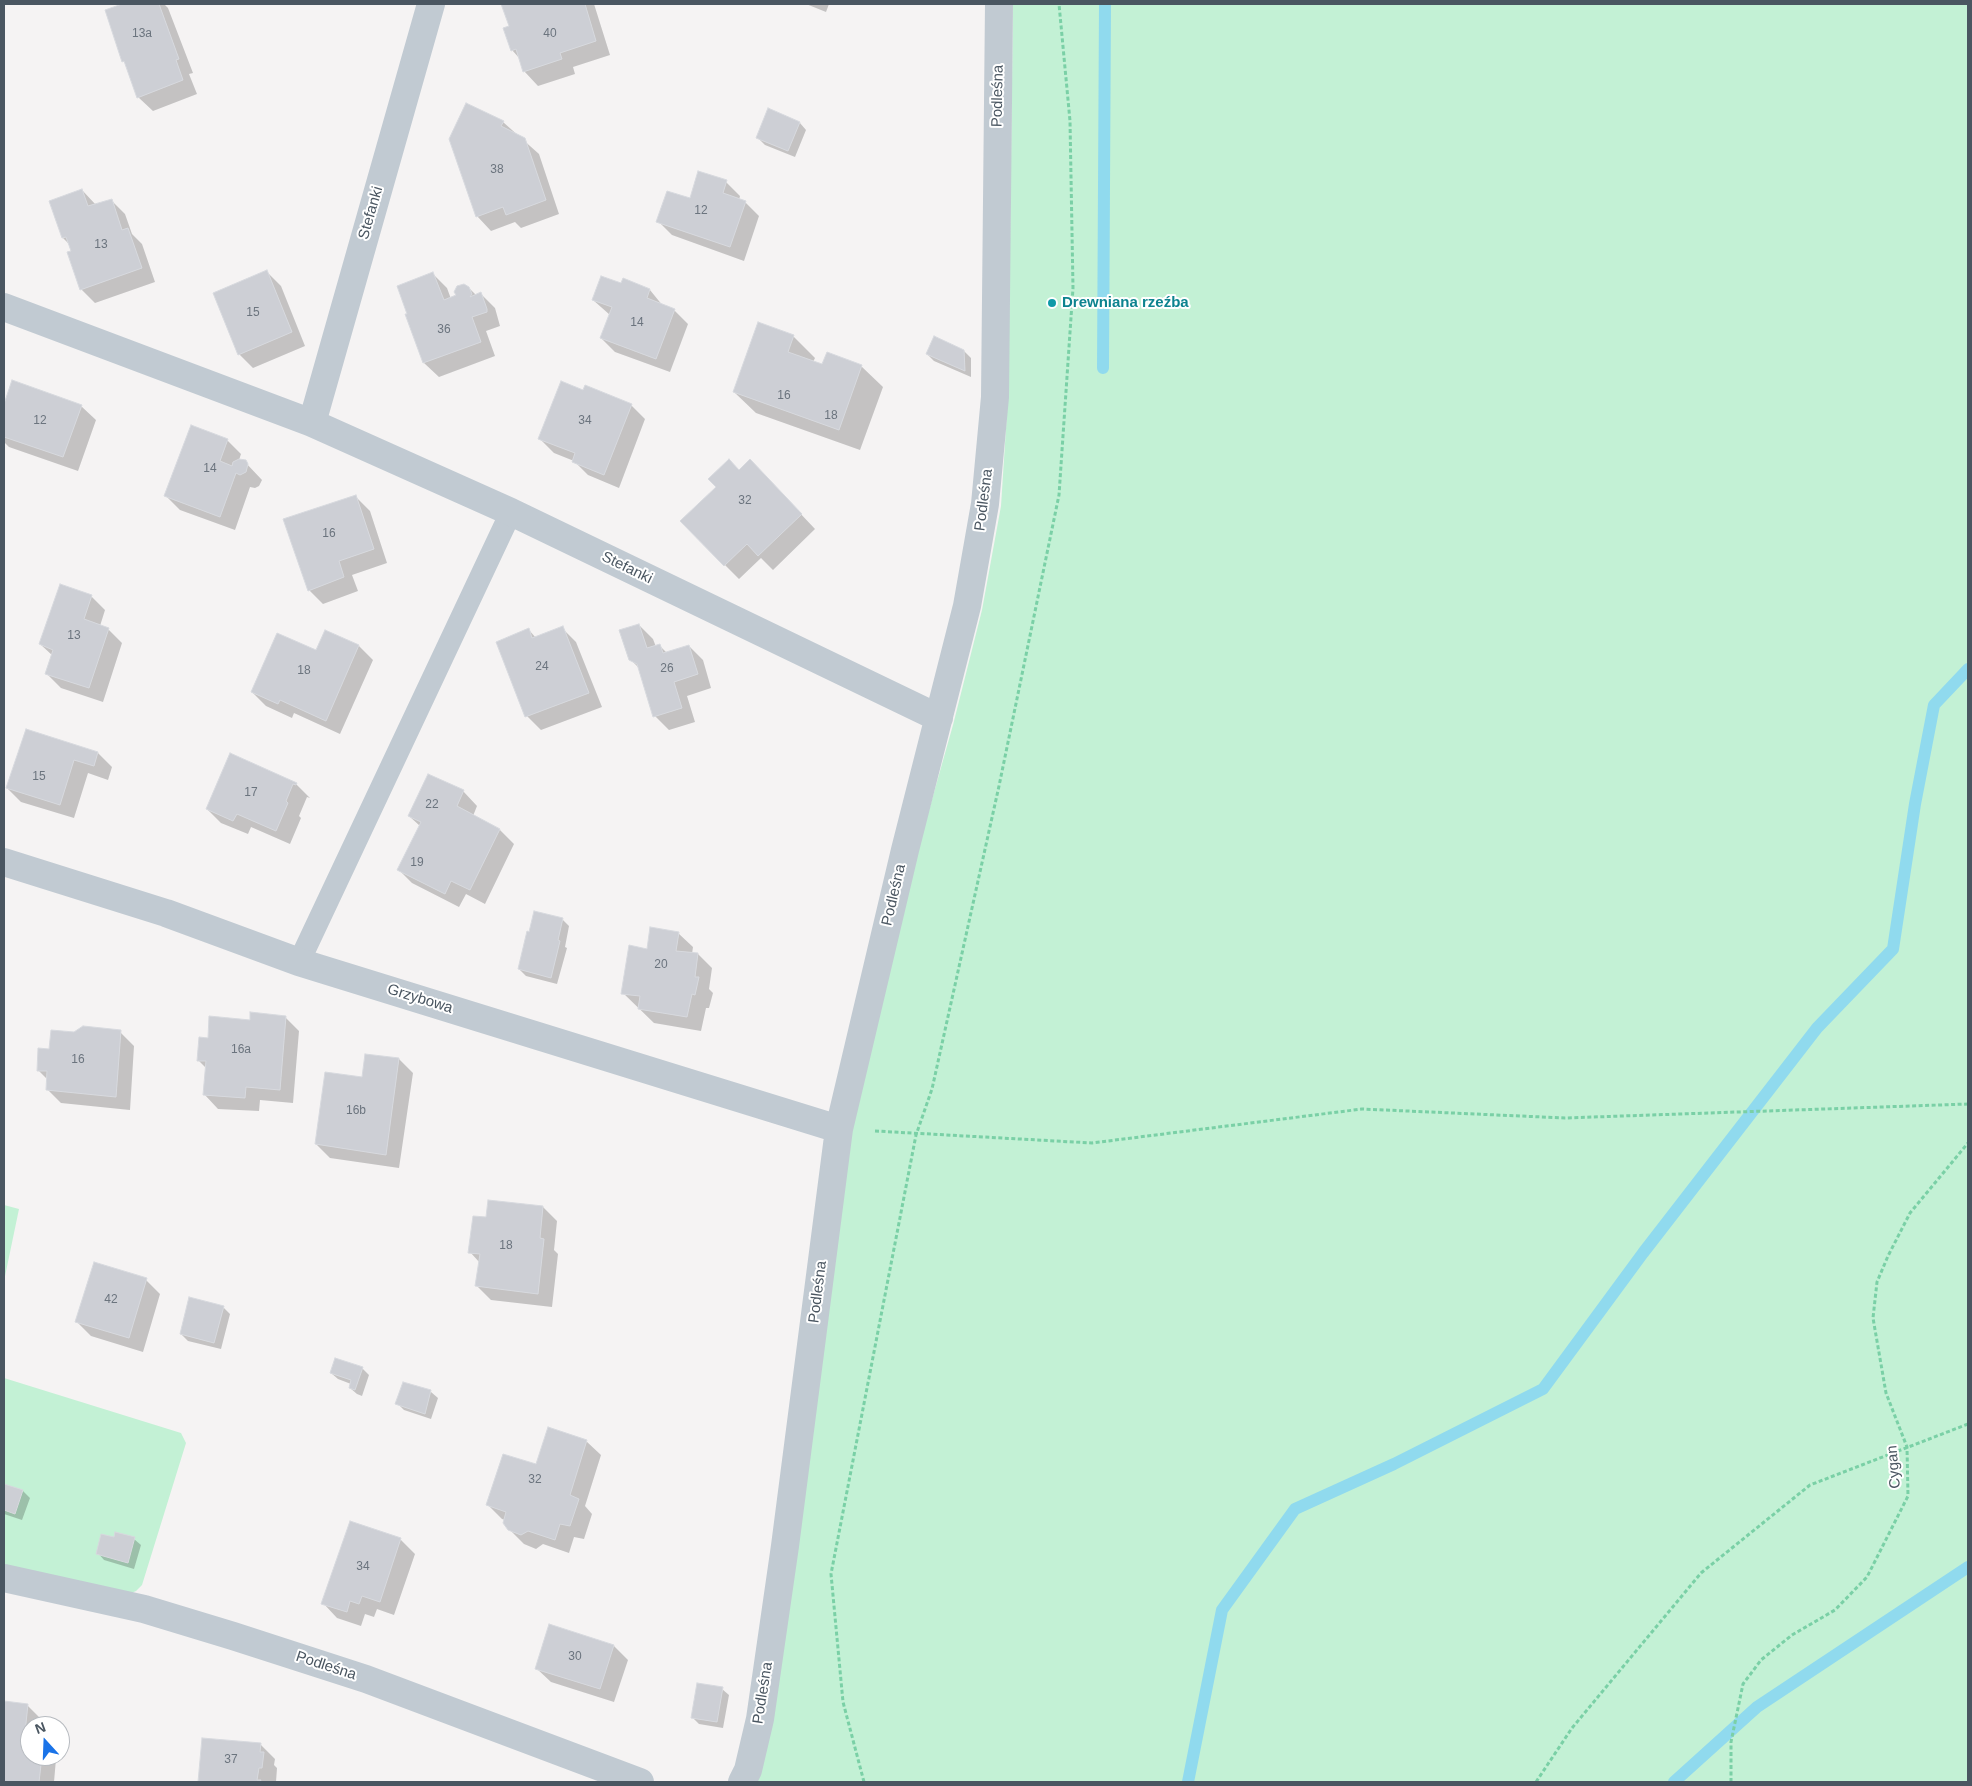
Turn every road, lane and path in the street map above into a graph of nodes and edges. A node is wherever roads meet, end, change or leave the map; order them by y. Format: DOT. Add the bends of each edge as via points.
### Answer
graph roads {
  1 [pos="431,4"];
  2 [pos="1000,4"];
  3 [pos="1059,4"];
  4 [pos="4,307"];
  5 [pos="312,423"];
  6 [pos="511,512"];
  7 [pos="938,718"];
  8 [pos="4,862"];
  9 [pos="299,962"];
  10 [pos="1968,1104"];
  11 [pos="839,1128"];
  12 [pos="916,1135"];
  13 [pos="1968,1143"];
  14 [pos="1968,1424"];
  15 [pos="1907,1447"];
  16 [pos="4,1578"];
  17 [pos="640,1782"];
  18 [pos="742,1782"];
  19 [pos="864,1782"];
  20 [pos="1536,1782"];
  21 [pos="1730,1782"];
  1 -- 5 [label="street, Stefanki"];
  2 -- 7 [label="street, Podleśna" via="995,396 986,494 967,606"];
  3 -- 12 [label="path" via="1070,122 1074,288 1059,495 932,1089"];
  4 -- 5 [label="street, Stefanki"];
  5 -- 6 [label="street, Stefanki"];
  6 -- 7 [label="street, Stefanki"];
  6 -- 9 [label="lane"];
  7 -- 11 [label="street, Podleśna"];
  8 -- 9 [label="street, Grzybowa" via="166,912"];
  9 -- 11 [label="street, Grzybowa"];
  10 -- 12 [label="path" via="1565,1118 1362,1109 1092,1143"];
  11 -- 12 [label="path"];
  11 -- 18 [label="street, Podleśna" via="760,1719"];
  12 -- 19 [label="path" via="831,1574 843,1702"];
  13 -- 15 [label="path, Cygan" via="1910,1213 1877,1282 1873,1318 1886,1393"];
  14 -- 15 [label="path"];
  15 -- 20 [label="path" via="1810,1486 1701,1573 1572,1728"];
  15 -- 21 [label="path, Cygan" via="1908,1496 1868,1577 1835,1610 1792,1635 1761,1660 1743,1684 1731,1742"];
  16 -- 17 [label="street, Podleśna" via="144,1609 233,1636 366,1679"];
}
